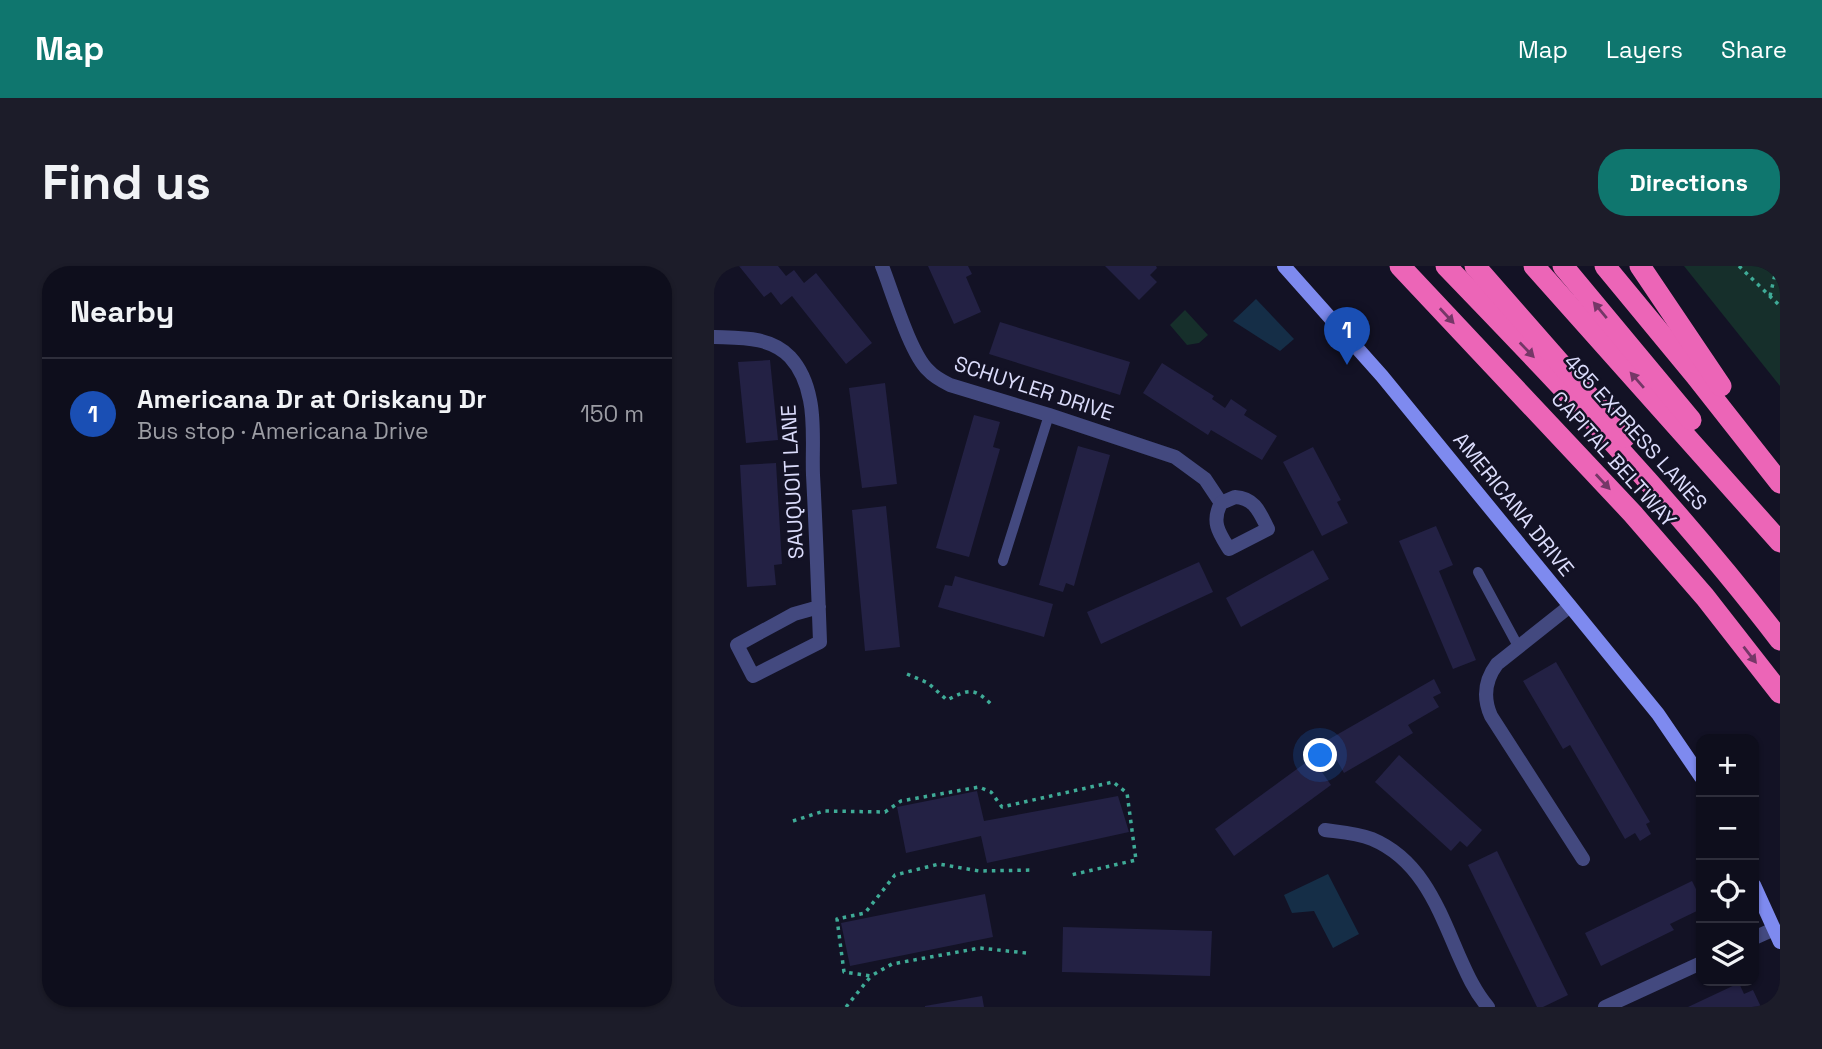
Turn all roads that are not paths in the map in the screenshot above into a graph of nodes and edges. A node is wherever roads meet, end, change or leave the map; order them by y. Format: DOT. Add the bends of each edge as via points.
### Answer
graph roads {
  1 [pos="881,266"];
  2 [pos="1284,266"];
  3 [pos="1400,266"];
  4 [pos="1446,266"];
  5 [pos="1475,266"];
  6 [pos="1534,266"];
  7 [pos="1563,266"];
  8 [pos="1605,266"];
  9 [pos="1640,266"];
  10 [pos="714,337"];
  11 [pos="1049,415"];
  12 [pos="1780,475"];
  13 [pos="1780,483"];
  14 [pos="1221,503"];
  15 [pos="1780,536"];
  16 [pos="1780,542"];
  17 [pos="1003,561"];
  18 [pos="1478,572"];
  19 [pos="1570,606"];
  20 [pos="819,607"];
  21 [pos="1758,611"];
  22 [pos="1780,640"];
  23 [pos="1518,646"];
  24 [pos="1780,694"];
  25 [pos="1696,769"];
  26 [pos="1325,830"];
  27 [pos="1583,859"];
  28 [pos="1759,896"];
  29 [pos="1777,935"];
  30 [pos="1759,938"];
  31 [pos="1696,965"];
  32 [pos="1487,1007"];
  33 [pos="1605,1007"];
  1 -- 11 [label="street, SCHUYLER DRIVE" via="926,369 950,385"];
  2 -- 19 [label="street, AMERICANA DRIVE" via="1382,376"];
  3 -- 24 [label="highway, CAPITAL BELTWAY, one-way" via="1633,514"];
  4 -- 21 [label="highway, 495 EXPRESS LANES, one-way" via="1684,521"];
  5 -- 21 [label="highway" via="1606,414"];
  16 -- 6 [label="highway, one-way"];
  15 -- 7 [label="highway, 495 EXPRESS LANES, one-way"];
  8 -- 13 [label="highway"];
  9 -- 12 [label="highway"];
  10 -- 20 [label="street, SAUQUOIT LANE" via="767,342 789,356 801,372 811,404"];
  11 -- 14 [label="street, SCHUYLER DRIVE" via="1175,457 1205,479"];
  11 -- 17 [label="lane"];
  18 -- 23 [label="lane"];
  19 -- 23 [label="street"];
  19 -- 25 [label="street, AMERICANA DRIVE" via="1673,733"];
  20 -- 20 [label="street, SAUQUOIT LANE" via="820,642 753,676 737,645 794,614"];
  21 -- 22 [label="highway, 495 EXPRESS LANES"];
  23 -- 27 [label="street" via="1490,674 1488,708"];
  26 -- 32 [label="street" via="1371,839 1414,869 1431,893"];
  28 -- 29 [label="street"];
  29 -- 30 [label="street"];
  31 -- 33 [label="street"];
}
